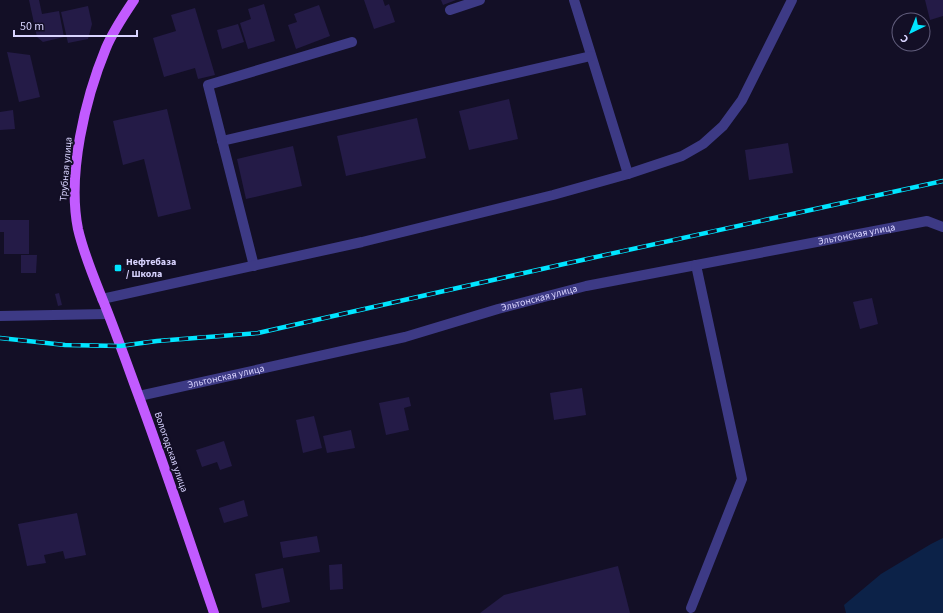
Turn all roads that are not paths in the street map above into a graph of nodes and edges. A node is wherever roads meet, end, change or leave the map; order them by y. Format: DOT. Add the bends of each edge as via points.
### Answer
graph roads {
  1 [pos="134,0"];
  2 [pos="480,0"];
  3 [pos="574,0"];
  4 [pos="792,0"];
  5 [pos="450,10"];
  6 [pos="352,42"];
  7 [pos="591,56"];
  8 [pos="222,141"];
  9 [pos="628,174"];
  10 [pos="943,227"];
  11 [pos="696,265"];
  12 [pos="254,266"];
  13 [pos="102,299"];
  14 [pos="108,314"];
  15 [pos="0,316"];
  16 [pos="139,396"];
  17 [pos="691,608"];
  18 [pos="214,613"];
  1 -- 13 [label="main road, Трубная улица" via="120,21 102,60 78,148 75,207 78,229"];
  2 -- 5 [label="street"];
  3 -- 7 [label="street"];
  4 -- 9 [label="street" via="742,100 723,126 702,144 682,156"];
  6 -- 8 [label="street" via="208,85"];
  7 -- 8 [label="street"];
  7 -- 9 [label="street"];
  8 -- 12 [label="street"];
  9 -- 12 [label="street" via="538,199"];
  10 -- 11 [label="street, Эльтонская улица" via="927,221"];
  11 -- 16 [label="street, Эльтонская улица" via="586,286 405,337"];
  11 -- 17 [label="street" via="742,479"];
  12 -- 13 [label="street"];
  13 -- 14 [label="main road, Вологодская улица"];
  14 -- 15 [label="street"];
  14 -- 16 [label="main road, Вологодская улица"];
  16 -- 18 [label="main road, Вологодская улица"];
}
